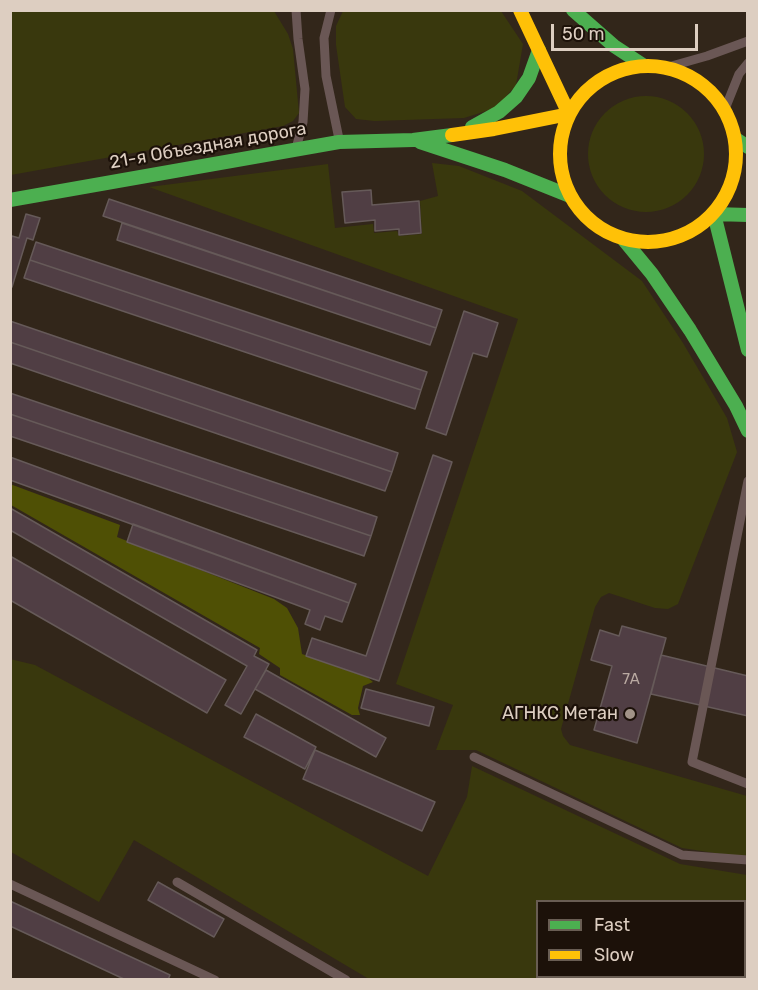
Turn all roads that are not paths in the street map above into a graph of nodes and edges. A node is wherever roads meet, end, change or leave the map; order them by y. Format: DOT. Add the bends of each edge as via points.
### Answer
graph roads {
  1 [pos="297,10"];
  2 [pos="331,10"];
  3 [pos="520,10"];
  4 [pos="573,10"];
  5 [pos="747,41"];
  6 [pos="540,50"];
  7 [pos="747,63"];
  8 [pos="644,65"];
  9 [pos="668,67"];
  10 [pos="725,109"];
  11 [pos="569,114"];
  12 [pos="413,140"];
  13 [pos="339,142"];
  14 [pos="742,143"];
  15 [pos="297,149"];
  16 [pos="570,196"];
  17 [pos="10,200"];
  18 [pos="714,214"];
  19 [pos="747,215"];
  20 [pos="624,240"];
  21 [pos="747,288"];
  22 [pos="747,347"];
  23 [pos="747,431"];
  24 [pos="747,481"];
  25 [pos="474,758"];
  26 [pos="747,784"];
  27 [pos="747,860"];
  28 [pos="177,882"];
  29 [pos="10,884"];
  30 [pos="214,980"];
  31 [pos="346,980"];
  1 -- 15 [label="lane" via="304,89"];
  2 -- 13 [label="lane" via="324,38 326,76"];
  3 -- 6 [label="main road"];
  4 -- 8 [label="main road" via="614,46"];
  5 -- 9 [label="lane"];
  6 -- 11 [label="main road"];
  6 -- 12 [label="main road" via="529,78 499,112 458,133"];
  7 -- 10 [label="lane"];
  8 -- 9 [label="main road"];
  8 -- 11 [label="main road" via="613,72 587,89"];
  9 -- 10 [label="main road" via="701,82"];
  10 -- 14 [label="main road"];
  11 -- 12 [label="main road"];
  11 -- 16 [label="main road" via="560,141 560,169"];
  12 -- 13 [label="main road, 21-я Объездная дорога"];
  12 -- 16 [label="main road"];
  13 -- 15 [label="main road, 21-я Объездная дорога"];
  14 -- 18 [label="main road" via="729,192"];
  15 -- 17 [label="main road, 21-я Объездная дорога"];
  16 -- 20 [label="main road" via="584,215"];
  18 -- 19 [label="main road"];
  18 -- 20 [label="main road" via="695,230 673,239 649,243"];
  18 -- 22 [label="main road"];
  20 -- 23 [label="main road" via="690,330"];
  21 -- 22 [label="main road" via="743,303"];
  24 -- 26 [label="lane" via="692,762"];
  25 -- 27 [label="lane" via="682,855"];
  28 -- 31 [label="lane"];
  29 -- 30 [label="lane"];
}
